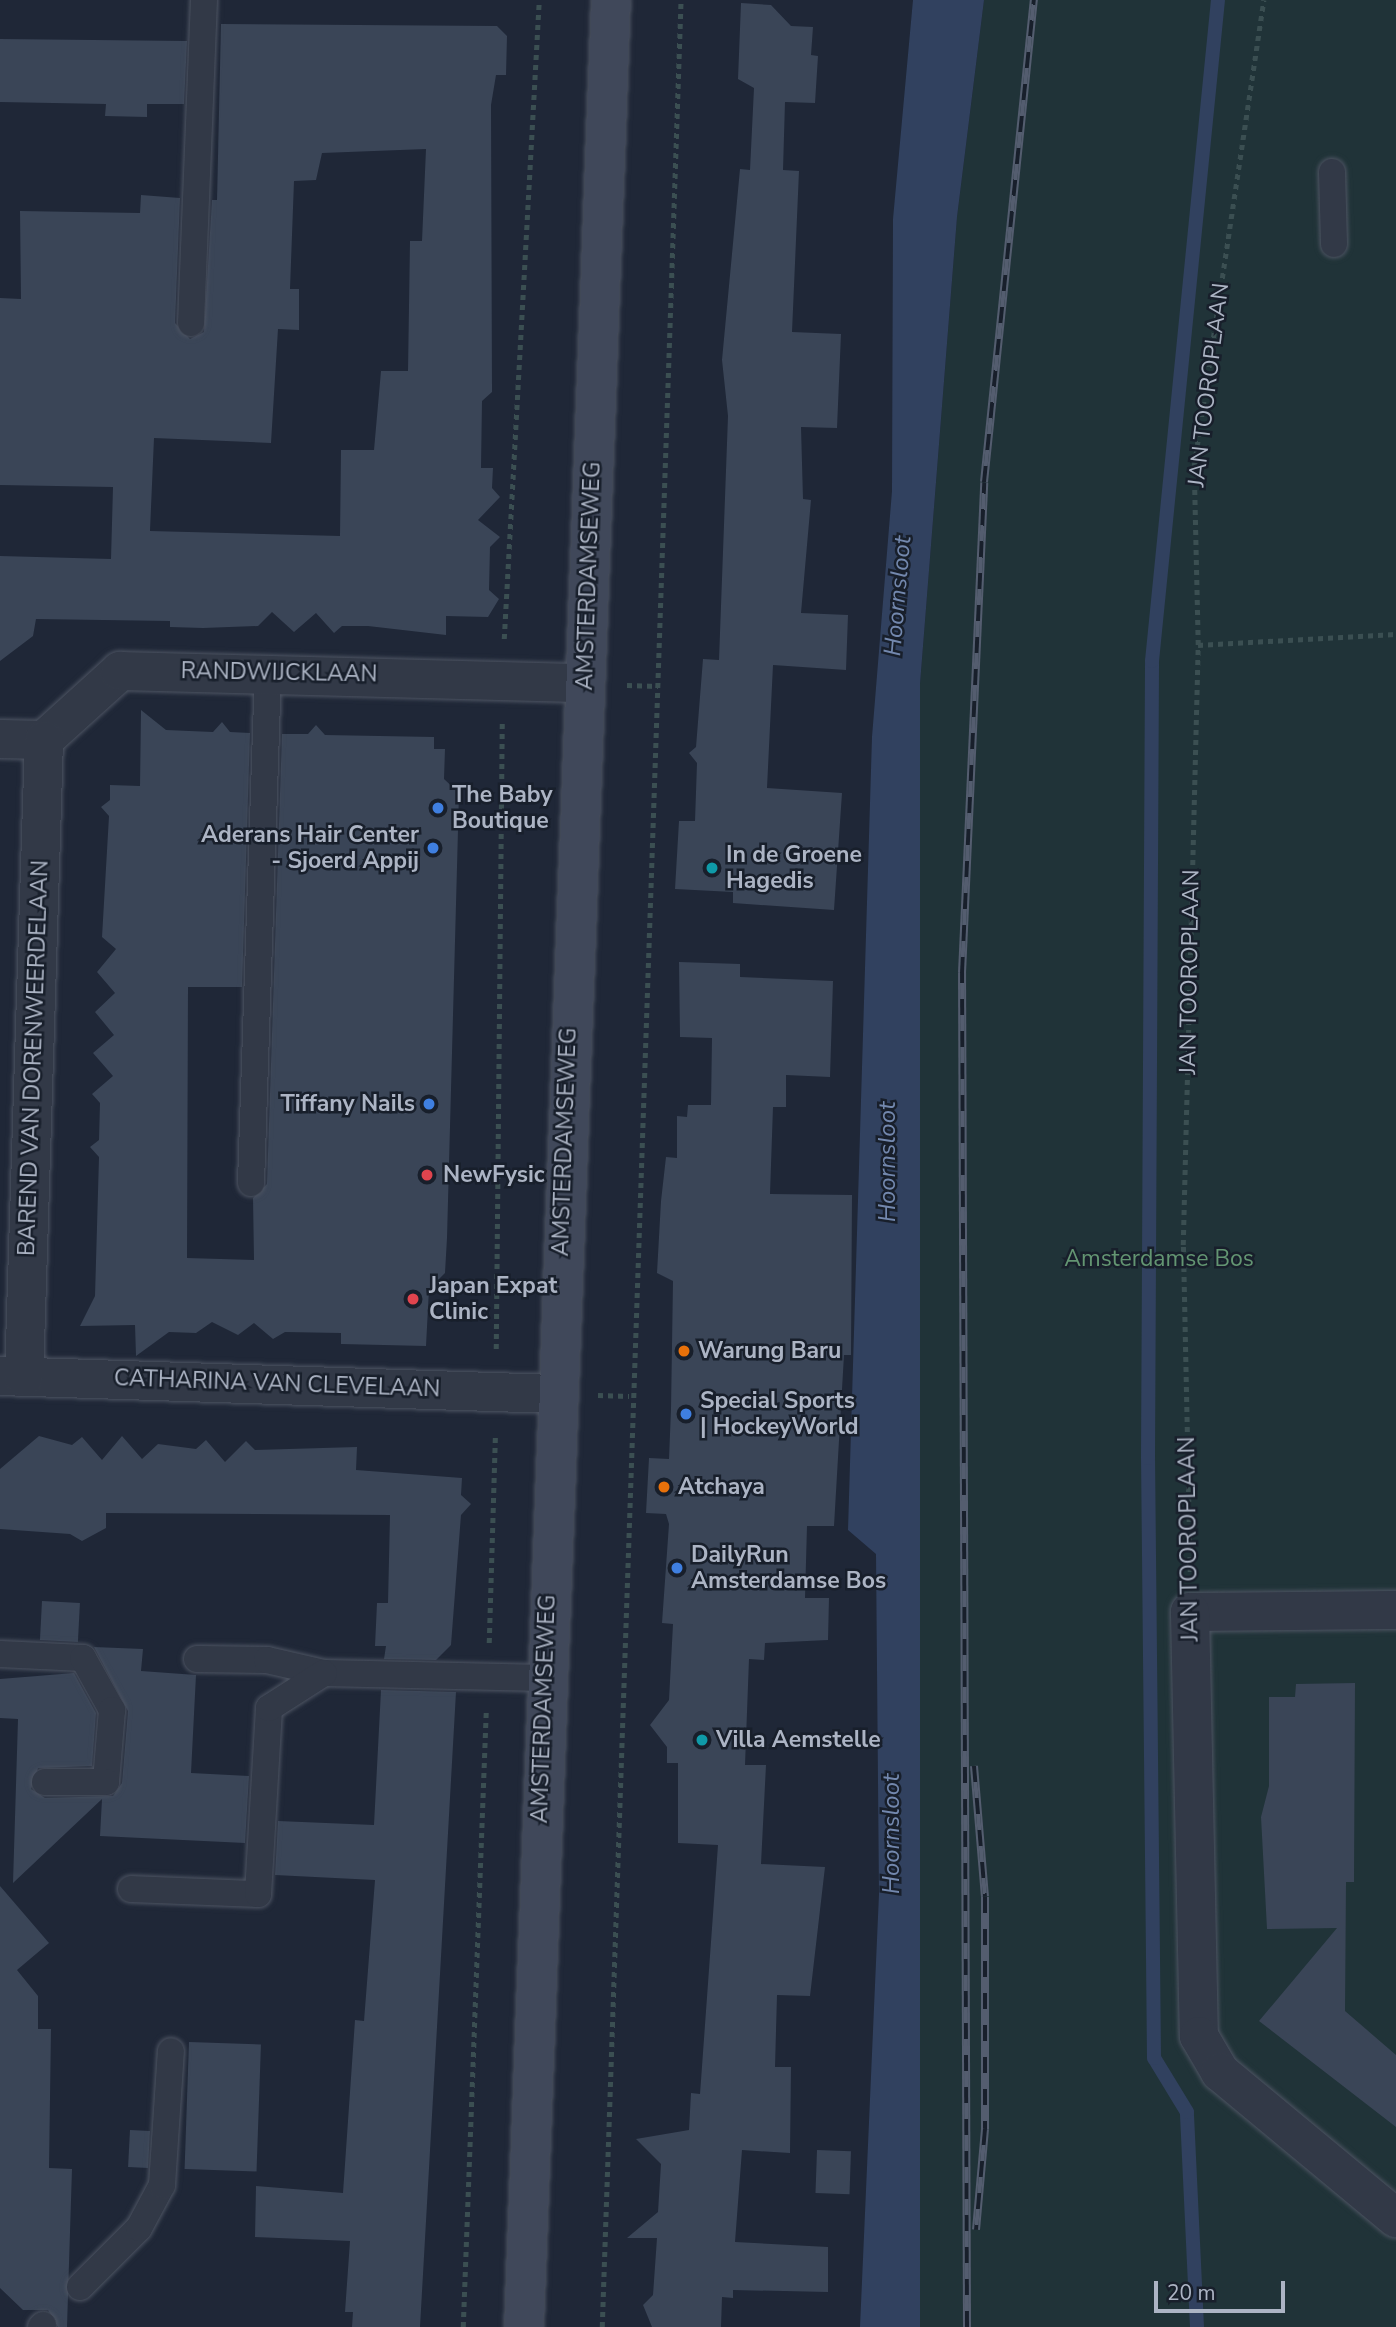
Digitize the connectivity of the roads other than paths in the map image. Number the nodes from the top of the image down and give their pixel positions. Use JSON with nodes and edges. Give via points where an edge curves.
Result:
{"nodes":[{"id":1,"x":204,"y":0,"type":"edge"},
{"id":2,"x":611,"y":0,"type":"edge"},
{"id":3,"x":1332,"y":172,"type":"dead end"},
{"id":4,"x":1334,"y":244,"type":"dead end"},
{"id":5,"x":191,"y":323,"type":"dead end"},
{"id":6,"x":268,"y":670,"type":"junction"},
{"id":7,"x":585,"y":683,"type":"junction"},
{"id":8,"x":0,"y":739,"type":"edge"},
{"id":9,"x":44,"y":740,"type":"junction"},
{"id":10,"x":251,"y":1183,"type":"dead end"},
{"id":11,"x":12,"y":1376,"type":"edge"},
{"id":12,"x":554,"y":1394,"type":"junction"},
{"id":13,"x":1396,"y":1610,"type":"edge"},
{"id":14,"x":0,"y":1654,"type":"edge"},
{"id":15,"x":197,"y":1659,"type":"dead end"},
{"id":16,"x":324,"y":1673,"type":"junction"},
{"id":17,"x":545,"y":1678,"type":"junction"},
{"id":18,"x":45,"y":1782,"type":"dead end"},
{"id":19,"x":131,"y":1889,"type":"dead end"},
{"id":20,"x":171,"y":2051,"type":"dead end"},
{"id":21,"x":1396,"y":2218,"type":"edge"},
{"id":22,"x":80,"y":2287,"type":"dead end"},
{"id":23,"x":524,"y":2327,"type":"edge"}],
"edges":[{"from":1,"to":5,"type":"lane"},
{"from":2,"to":7,"type":"main road","name":"AMSTERDAMSEWEG"},
{"from":3,"to":4,"type":"lane"},
{"from":6,"to":7,"type":"street","name":"RANDWIJCKLAAN"},
{"from":6,"to":9,"type":"street","name":"RANDWIJCKLAAN","via":[[120,671]]},
{"from":6,"to":10,"type":"lane"},
{"from":7,"to":12,"type":"main road","name":"AMSTERDAMSEWEG"},
{"from":8,"to":9,"type":"street"},
{"from":9,"to":11,"type":"street","name":"BAREND VAN DORENWEERDELAAN"},
{"from":11,"to":12,"type":"street","name":"CATHARINA VAN CLEVELAAN"},
{"from":12,"to":17,"type":"main road","name":"AMSTERDAMSEWEG"},
{"from":13,"to":21,"type":"street","name":"JAN TOOROPLAAN","via":[[1190,1612],[1199,2036],[1220,2071]]},
{"from":14,"to":18,"type":"lane","via":[[83,1658],[112,1710],[106,1782]]},
{"from":15,"to":16,"type":"lane","via":[[267,1660]]},
{"from":16,"to":17,"type":"lane"},
{"from":16,"to":19,"type":"lane","via":[[269,1708],[258,1894]]},
{"from":17,"to":23,"type":"main road","name":"AMSTERDAMSEWEG"},
{"from":20,"to":22,"type":"lane","via":[[162,2185],[139,2228]]}]}
